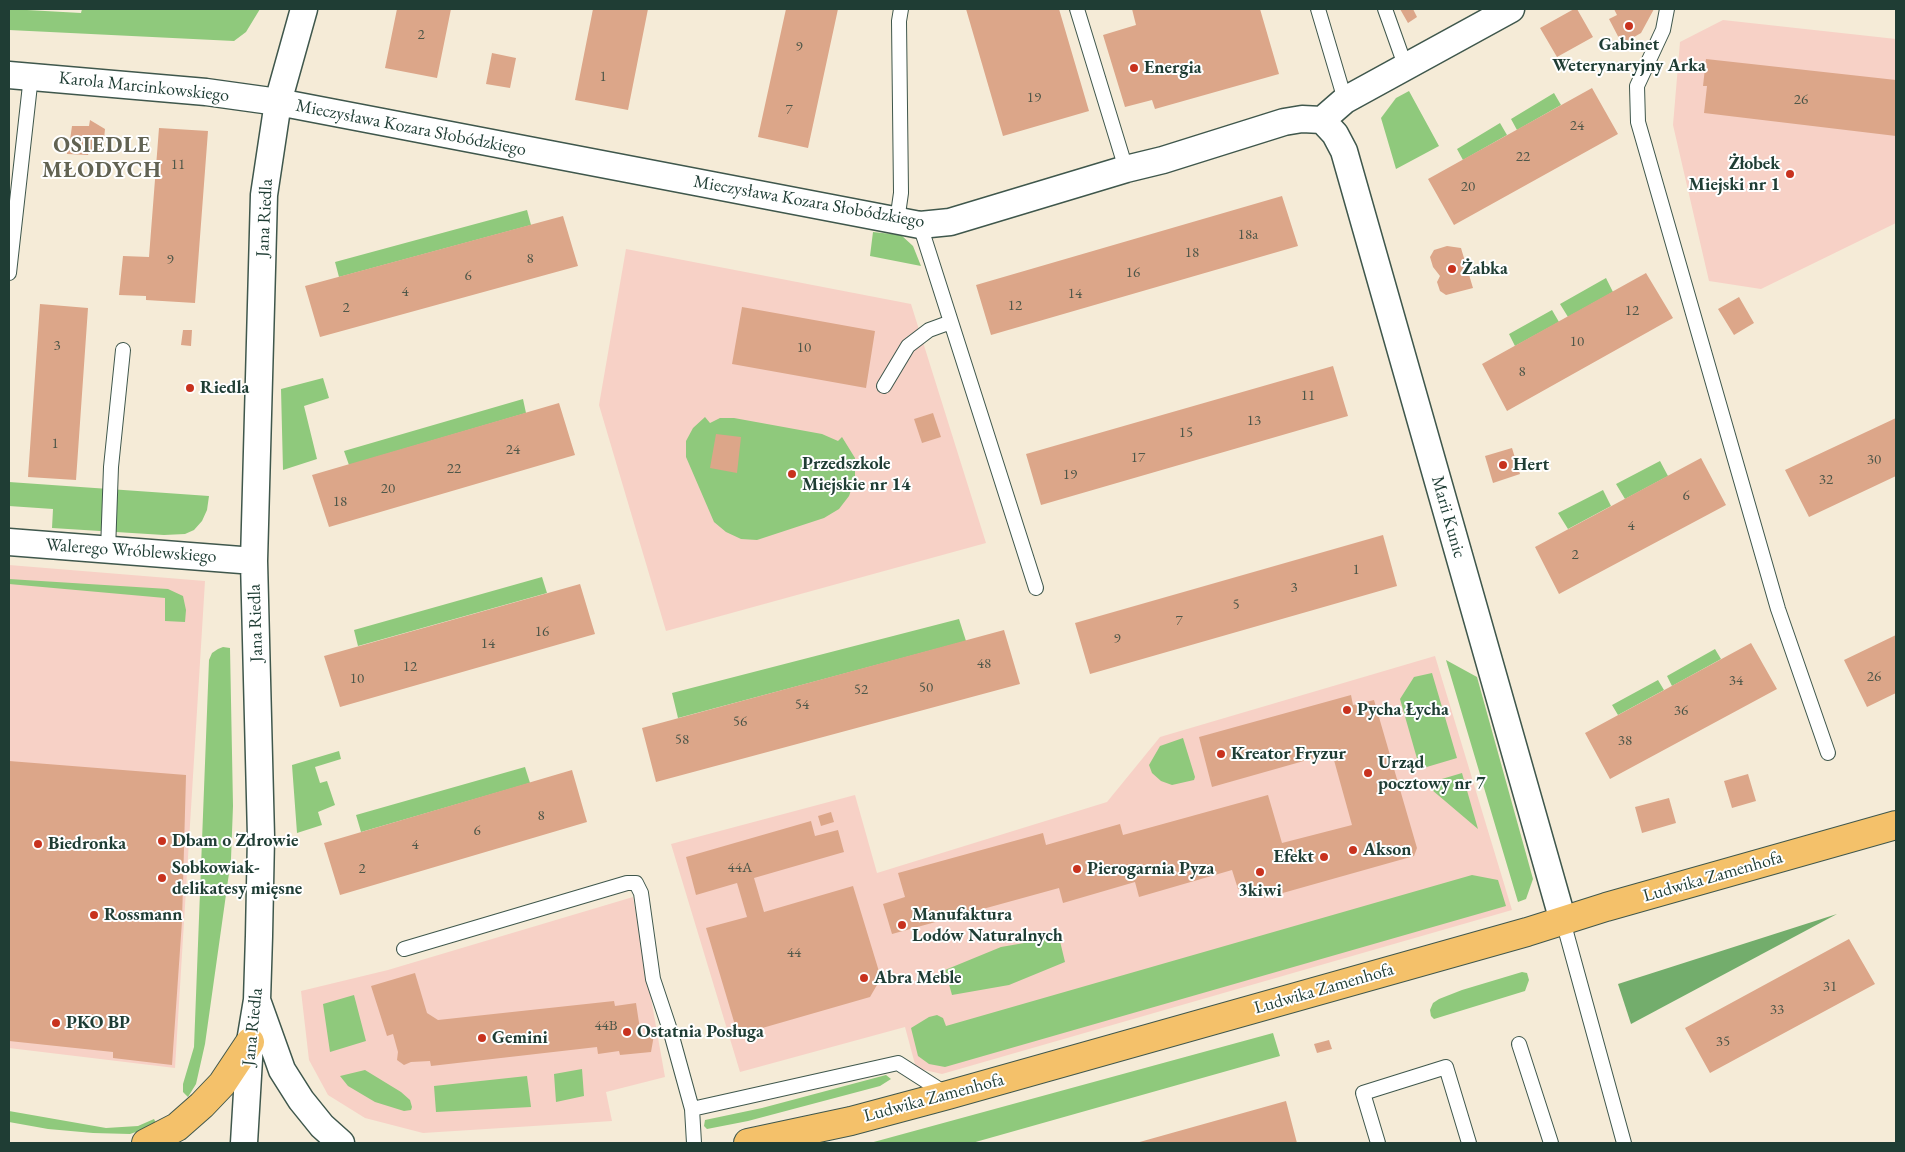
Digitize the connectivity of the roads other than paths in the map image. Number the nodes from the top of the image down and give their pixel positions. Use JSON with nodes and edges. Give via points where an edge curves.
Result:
{"nodes":[{"id":1,"x":304,"y":9,"type":"edge"},
{"id":2,"x":902,"y":9,"type":"edge"},
{"id":3,"x":1077,"y":9,"type":"edge"},
{"id":4,"x":1318,"y":9,"type":"edge"},
{"id":5,"x":1385,"y":9,"type":"edge"},
{"id":6,"x":1511,"y":9,"type":"edge"},
{"id":7,"x":1666,"y":9,"type":"edge"},
{"id":8,"x":1406,"y":68,"type":"junction"},
{"id":9,"x":20,"y":76,"type":"edge"},
{"id":10,"x":1345,"y":100,"type":"junction"},
{"id":11,"x":278,"y":102,"type":"junction"},
{"id":12,"x":1322,"y":120,"type":"junction"},
{"id":13,"x":1126,"y":169,"type":"junction"},
{"id":14,"x":909,"y":223,"type":"junction"},
{"id":15,"x":9,"y":273,"type":"edge"},
{"id":16,"x":951,"y":322,"type":"junction"},
{"id":17,"x":123,"y":350,"type":"dead end"},
{"id":18,"x":884,"y":386,"type":"dead end"},
{"id":19,"x":9,"y":542,"type":"edge"},
{"id":20,"x":108,"y":550,"type":"junction"},
{"id":21,"x":254,"y":561,"type":"junction"},
{"id":22,"x":1036,"y":588,"type":"dead end"},
{"id":23,"x":1828,"y":753,"type":"dead end"},
{"id":24,"x":1896,"y":825,"type":"edge"},
{"id":25,"x":1562,"y":920,"type":"junction"},
{"id":26,"x":404,"y":949,"type":"dead end"},
{"id":27,"x":257,"y":1000,"type":"junction"},
{"id":28,"x":250,"y":1042,"type":"junction"},
{"id":29,"x":1519,"y":1044,"type":"dead end"},
{"id":30,"x":948,"y":1095,"type":"junction"},
{"id":31,"x":692,"y":1109,"type":"junction"},
{"id":32,"x":146,"y":1143,"type":"edge"},
{"id":33,"x":244,"y":1143,"type":"edge"},
{"id":34,"x":341,"y":1143,"type":"edge"},
{"id":35,"x":694,"y":1143,"type":"edge"},
{"id":36,"x":748,"y":1143,"type":"edge"},
{"id":37,"x":1378,"y":1143,"type":"edge"},
{"id":38,"x":1469,"y":1143,"type":"edge"},
{"id":39,"x":1551,"y":1143,"type":"edge"},
{"id":40,"x":1624,"y":1143,"type":"edge"}],
"edges":[{"from":1,"to":11,"type":"street","name":"Jana Riedla"},
{"from":2,"to":14,"type":"lane","via":[[899,20],[902,193]]},
{"from":3,"to":13,"type":"lane"},
{"from":4,"to":10,"type":"lane"},
{"from":5,"to":8,"type":"lane"},
{"from":6,"to":8,"type":"street"},
{"from":7,"to":23,"type":"lane","via":[[1663,30],[1637,86],[1638,122],[1778,609]]},
{"from":8,"to":10,"type":"street"},
{"from":9,"to":11,"type":"street","name":"Karola Marcinkowskiego","via":[[206,92]]},
{"from":9,"to":15,"type":"lane"},
{"from":10,"to":12,"type":"street"},
{"from":11,"to":14,"type":"street","name":"Mieczysława Kozara Słobódzkiego"},
{"from":11,"to":21,"type":"street","name":"Jana Riedla","via":[[264,195]]},
{"from":12,"to":13,"type":"street","name":"Mieczysława Kozara Słobódzkiego","via":[[1284,122]]},
{"from":12,"to":25,"type":"street","name":"Marii Kunic","via":[[1344,151]]},
{"from":13,"to":14,"type":"street","name":"Mieczysława Kozara Słobódzkiego","via":[[950,222]]},
{"from":14,"to":16,"type":"lane"},
{"from":16,"to":18,"type":"lane","via":[[929,330],[908,346]]},
{"from":16,"to":22,"type":"lane"},
{"from":17,"to":20,"type":"lane","via":[[111,467]]},
{"from":19,"to":20,"type":"street","name":"Walerego Wróblewskiego"},
{"from":20,"to":21,"type":"street","name":"Walerego Wróblewskiego"},
{"from":21,"to":27,"type":"street","name":"Jana Riedla","via":[[261,837]]},
{"from":24,"to":25,"type":"main road","name":"Ludwika Zamenhofa"},
{"from":25,"to":30,"type":"main road","name":"Ludwika Zamenhofa"},
{"from":25,"to":40,"type":"lane"},
{"from":26,"to":31,"type":"lane","via":[[636,883],[641,893],[653,978]]},
{"from":27,"to":28,"type":"street","name":"Jana Riedla"},
{"from":27,"to":34,"type":"street","via":[[282,1070],[301,1100]]},
{"from":28,"to":32,"type":"main road","via":[[222,1084],[202,1105],[177,1127]]},
{"from":28,"to":33,"type":"street","name":"Jana Riedla"},
{"from":29,"to":39,"type":"lane"},
{"from":30,"to":31,"type":"lane","via":[[898,1063]]},
{"from":30,"to":36,"type":"main road","name":"Ludwika Zamenhofa"},
{"from":31,"to":35,"type":"lane"},
{"from":37,"to":38,"type":"lane","via":[[1363,1093],[1446,1066]]}]}
